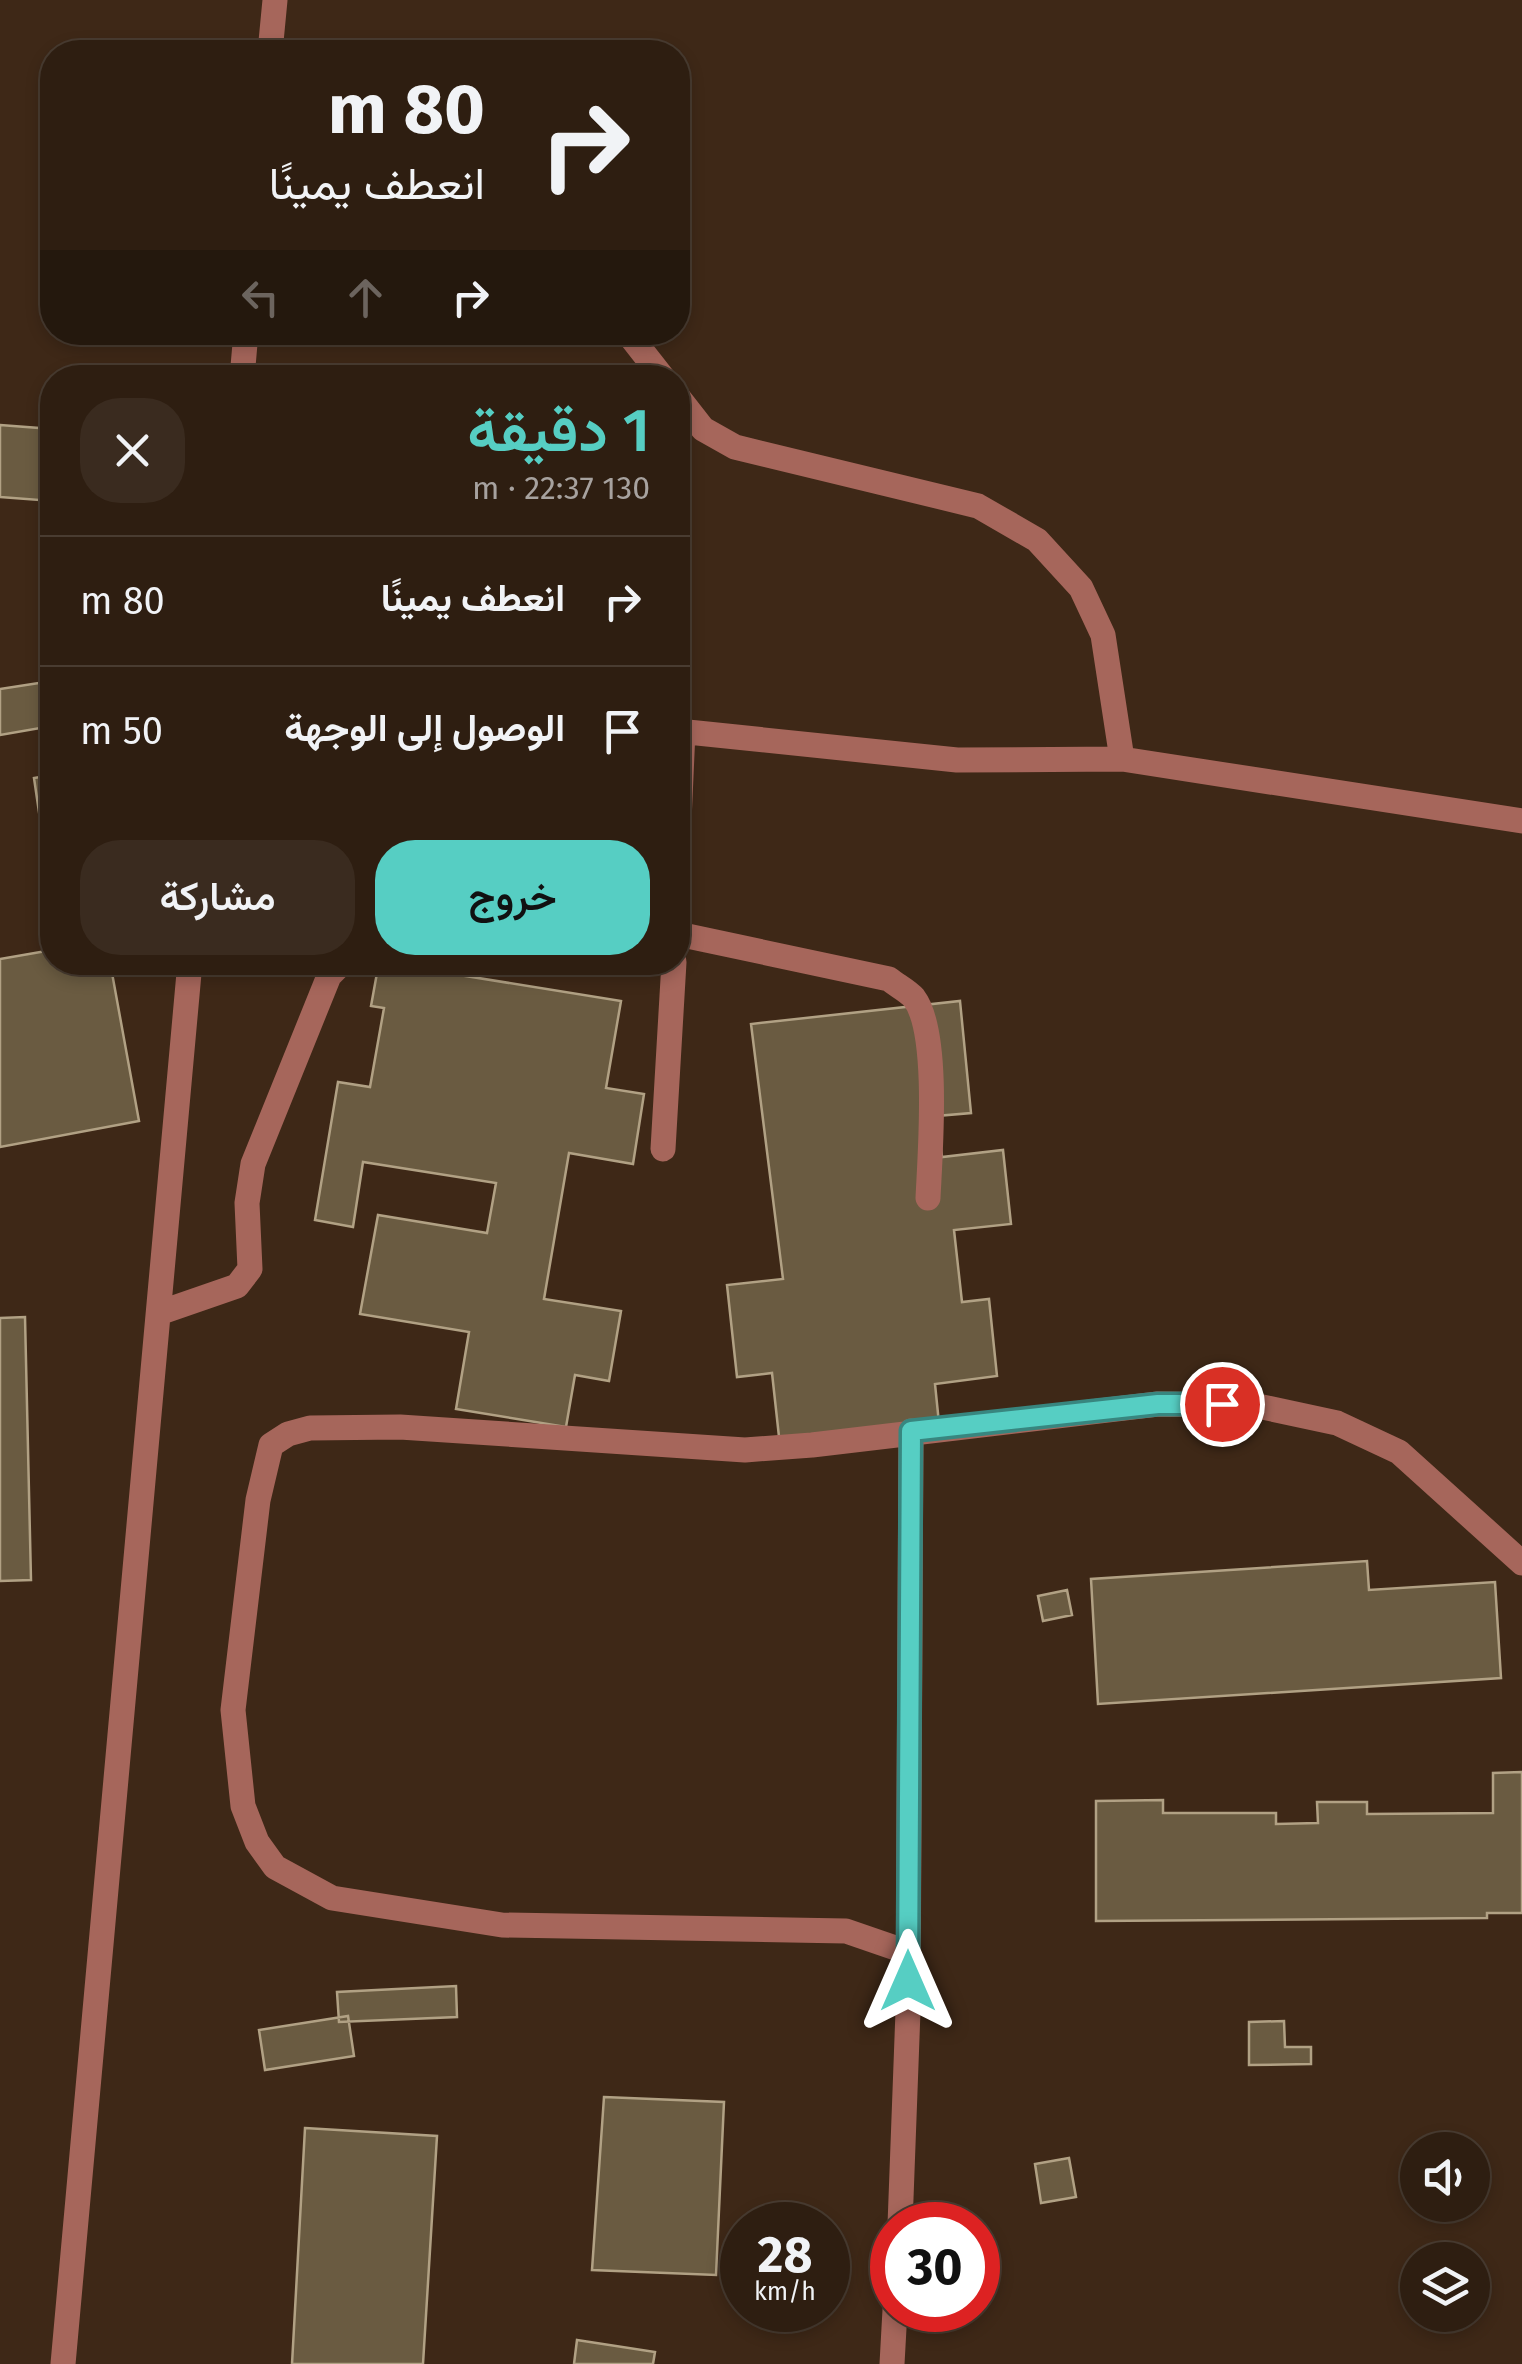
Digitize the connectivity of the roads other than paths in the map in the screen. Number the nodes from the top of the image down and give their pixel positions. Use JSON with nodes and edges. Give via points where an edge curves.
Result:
{"nodes":[{"id":1,"x":275,"y":0,"type":"edge"},
{"id":2,"x":271,"y":40,"type":"edge"},
{"id":3,"x":637,"y":345,"type":"edge"},
{"id":4,"x":653,"y":365,"type":"edge"},
{"id":5,"x":690,"y":412,"type":"edge"},
{"id":6,"x":690,"y":732,"type":"edge"},
{"id":7,"x":1122,"y":758,"type":"junction"},
{"id":8,"x":1522,"y":821,"type":"edge"},
{"id":9,"x":690,"y":937,"type":"edge"},
{"id":10,"x":189,"y":975,"type":"edge"},
{"id":11,"x":330,"y":975,"type":"edge"},
{"id":12,"x":673,"y":975,"type":"edge"},
{"id":13,"x":663,"y":1150,"type":"dead end"},
{"id":14,"x":928,"y":1198,"type":"dead end"},
{"id":15,"x":159,"y":1313,"type":"junction"},
{"id":16,"x":911,"y":1431,"type":"junction"},
{"id":17,"x":1522,"y":1563,"type":"edge"},
{"id":18,"x":907,"y":1952,"type":"junction"},
{"id":19,"x":901,"y":2202,"type":"edge"},
{"id":20,"x":894,"y":2332,"type":"edge"},
{"id":21,"x":63,"y":2364,"type":"edge"},
{"id":22,"x":892,"y":2364,"type":"edge"}],
"edges":[{"from":1,"to":2,"type":"street"},
{"from":3,"to":4,"type":"street"},
{"from":5,"to":7,"type":"street","via":[[704,429],[735,446],[978,506],[1037,540],[1081,588],[1103,635]]},
{"from":6,"to":7,"type":"street","via":[[956,760]]},
{"from":7,"to":8,"type":"street"},
{"from":9,"to":14,"type":"street","via":[[889,979],[913,997],[924,1018],[930,1079]]},
{"from":10,"to":15,"type":"street"},
{"from":11,"to":15,"type":"street","via":[[253,1164],[250,1269],[237,1286]]},
{"from":12,"to":13,"type":"street"},
{"from":15,"to":21,"type":"street"},
{"from":16,"to":17,"type":"street","via":[[1158,1404],[1253,1405],[1337,1424],[1399,1452]]},
{"from":16,"to":18,"type":"street"},
{"from":16,"to":18,"type":"street","via":[[745,1450],[400,1427],[288,1434],[271,1445],[258,1500],[232,1710],[243,1806],[257,1842],[275,1867],[332,1898],[502,1925],[846,1931]]},
{"from":18,"to":19,"type":"street"},
{"from":20,"to":22,"type":"street"}]}
